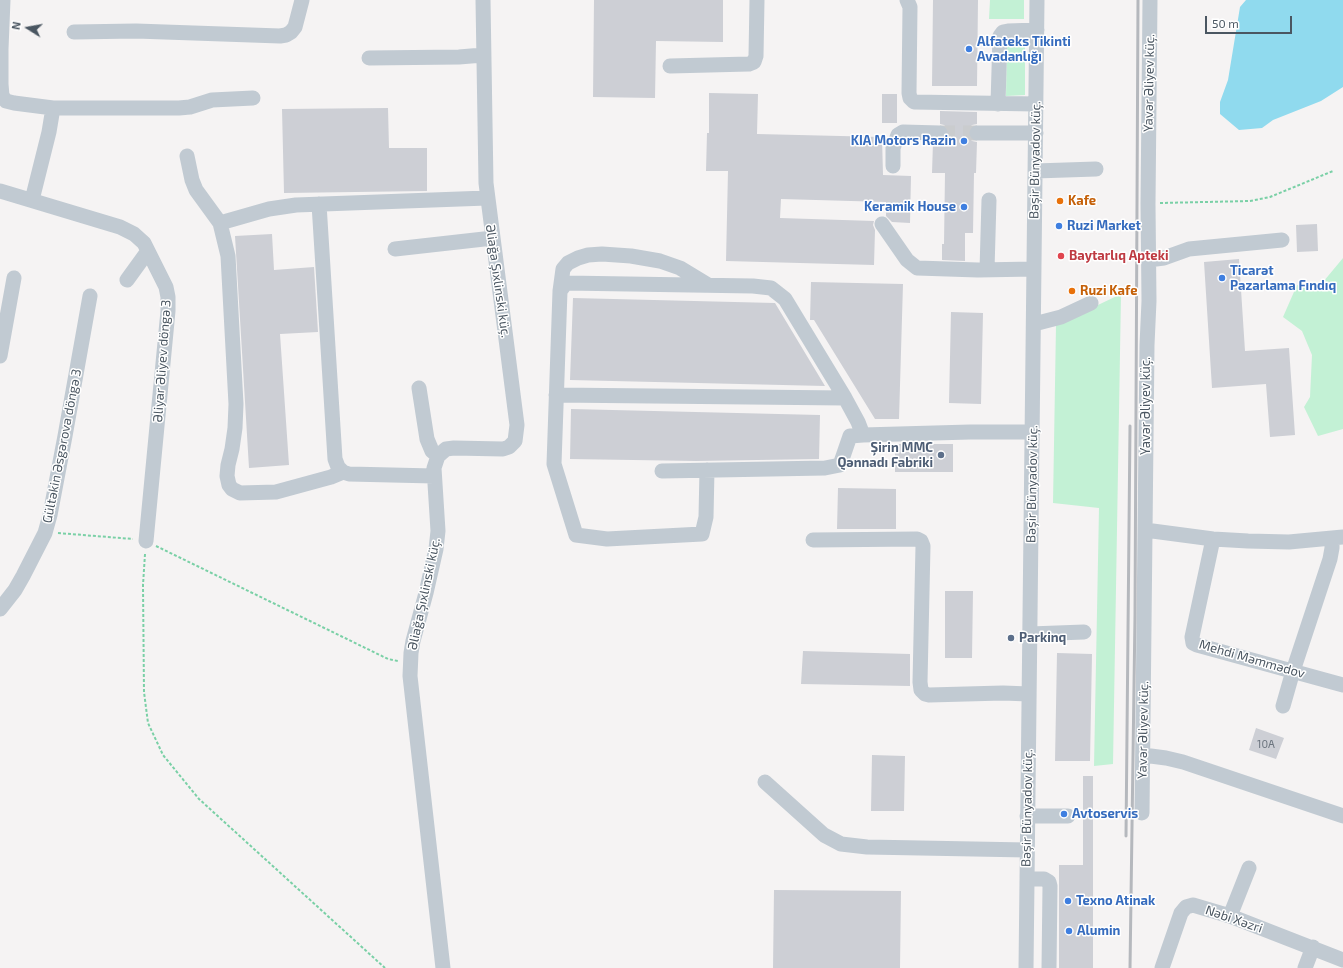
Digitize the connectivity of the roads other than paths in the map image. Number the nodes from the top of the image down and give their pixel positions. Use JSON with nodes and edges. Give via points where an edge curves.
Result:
{"nodes":[{"id":1,"x":4,"y":0,"type":"edge"},
{"id":2,"x":302,"y":0,"type":"edge"},
{"id":3,"x":483,"y":0,"type":"edge"},
{"id":4,"x":757,"y":0,"type":"edge"},
{"id":5,"x":908,"y":0,"type":"edge"},
{"id":6,"x":1037,"y":0,"type":"edge"},
{"id":7,"x":1150,"y":0,"type":"edge"},
{"id":8,"x":1037,"y":30,"type":"junction"},
{"id":9,"x":74,"y":32,"type":"dead end"},
{"id":10,"x":483,"y":55,"type":"junction"},
{"id":11,"x":369,"y":58,"type":"dead end"},
{"id":12,"x":670,"y":66,"type":"dead end"},
{"id":13,"x":253,"y":98,"type":"dead end"},
{"id":14,"x":998,"y":104,"type":"junction"},
{"id":15,"x":1036,"y":104,"type":"junction"},
{"id":16,"x":53,"y":108,"type":"junction"},
{"id":17,"x":940,"y":133,"type":"tunnel mouth"},
{"id":18,"x":977,"y":133,"type":"tunnel mouth"},
{"id":19,"x":1036,"y":134,"type":"junction"},
{"id":20,"x":187,"y":156,"type":"dead end"},
{"id":21,"x":893,"y":166,"type":"dead end"},
{"id":22,"x":1096,"y":169,"type":"dead end"},
{"id":23,"x":1035,"y":171,"type":"junction"},
{"id":24,"x":0,"y":191,"type":"edge"},
{"id":25,"x":487,"y":198,"type":"junction"},
{"id":26,"x":32,"y":200,"type":"junction"},
{"id":27,"x":989,"y":200,"type":"dead end"},
{"id":28,"x":319,"y":204,"type":"junction"},
{"id":29,"x":220,"y":223,"type":"junction"},
{"id":30,"x":882,"y":224,"type":"dead end"},
{"id":31,"x":493,"y":238,"type":"junction"},
{"id":32,"x":1282,"y":240,"type":"dead end"},
{"id":33,"x":395,"y":249,"type":"dead end"},
{"id":34,"x":148,"y":251,"type":"junction"},
{"id":35,"x":1148,"y":260,"type":"junction"},
{"id":36,"x":1034,"y":269,"type":"junction"},
{"id":37,"x":987,"y":270,"type":"junction"},
{"id":38,"x":14,"y":278,"type":"dead end"},
{"id":39,"x":127,"y":280,"type":"dead end"},
{"id":40,"x":709,"y":285,"type":"junction"},
{"id":41,"x":560,"y":291,"type":"junction"},
{"id":42,"x":90,"y":296,"type":"dead end"},
{"id":43,"x":1091,"y":303,"type":"dead end"},
{"id":44,"x":1034,"y":324,"type":"junction"},
{"id":45,"x":0,"y":356,"type":"edge"},
{"id":46,"x":419,"y":388,"type":"dead end"},
{"id":47,"x":556,"y":395,"type":"junction"},
{"id":48,"x":845,"y":398,"type":"junction"},
{"id":49,"x":1033,"y":432,"type":"junction"},
{"id":50,"x":863,"y":435,"type":"junction"},
{"id":51,"x":438,"y":456,"type":"junction"},
{"id":52,"x":707,"y":470,"type":"junction"},
{"id":53,"x":662,"y":471,"type":"dead end"},
{"id":54,"x":343,"y":472,"type":"junction"},
{"id":55,"x":434,"y":476,"type":"junction"},
{"id":56,"x":1145,"y":530,"type":"junction"},
{"id":57,"x":1338,"y":537,"type":"edge"},
{"id":58,"x":1213,"y":539,"type":"junction"},
{"id":59,"x":813,"y":540,"type":"dead end"},
{"id":60,"x":146,"y":541,"type":"road end"},
{"id":61,"x":0,"y":609,"type":"edge"},
{"id":62,"x":1084,"y":632,"type":"dead end"},
{"id":63,"x":1030,"y":634,"type":"junction"},
{"id":64,"x":1293,"y":671,"type":"junction"},
{"id":65,"x":1343,"y":685,"type":"edge"},
{"id":66,"x":1029,"y":694,"type":"junction"},
{"id":67,"x":1283,"y":706,"type":"dead end"},
{"id":68,"x":1143,"y":755,"type":"junction"},
{"id":69,"x":766,"y":782,"type":"dead end"},
{"id":70,"x":1142,"y":813,"type":"dead end"},
{"id":71,"x":1027,"y":816,"type":"junction"},
{"id":72,"x":1068,"y":816,"type":"dead end"},
{"id":73,"x":1343,"y":816,"type":"edge"},
{"id":74,"x":1027,"y":850,"type":"junction"},
{"id":75,"x":1249,"y":868,"type":"dead end"},
{"id":76,"x":1027,"y":879,"type":"junction"},
{"id":77,"x":1230,"y":916,"type":"junction"},
{"id":78,"x":1313,"y":948,"type":"junction"},
{"id":79,"x":1343,"y":960,"type":"edge"},
{"id":80,"x":444,"y":968,"type":"edge"},
{"id":81,"x":1026,"y":968,"type":"edge"},
{"id":82,"x":1048,"y":968,"type":"edge"},
{"id":83,"x":1162,"y":968,"type":"edge"},
{"id":84,"x":1305,"y":968,"type":"edge"}],
"edges":[{"from":1,"to":16,"type":"street","via":[[2,96],[6,101],[14,103]]},
{"from":2,"to":9,"type":"street","via":[[295,27],[291,32],[280,36],[136,31]]},
{"from":3,"to":10,"type":"street","name":"Əliağa Şıxlinski küç."},
{"from":4,"to":12,"type":"street","via":[[754,62]]},
{"from":5,"to":14,"type":"street","via":[[910,98],[918,103]]},
{"from":6,"to":8,"type":"street","name":"Bəşir Bünyadov küç."},
{"from":7,"to":35,"type":"street","name":"Yavər Əliyev küç."},
{"from":8,"to":14,"type":"street","via":[[1008,31],[1000,36]]},
{"from":8,"to":15,"type":"street","name":"Bəşir Bünyadov küç."},
{"from":10,"to":11,"type":"street"},
{"from":10,"to":25,"type":"street","name":"Əliağa Şıxlinski küç."},
{"from":13,"to":16,"type":"street","via":[[212,100],[179,108]]},
{"from":14,"to":15,"type":"street"},
{"from":15,"to":19,"type":"street","name":"Bəşir Bünyadov küç."},
{"from":16,"to":26,"type":"street"},
{"from":17,"to":21,"type":"street","via":[[903,132],[898,135],[893,148]]},
{"from":18,"to":19,"type":"street"},
{"from":19,"to":23,"type":"street","name":"Bəşir Bünyadov küç."},
{"from":20,"to":29,"type":"street","via":[[196,190]]},
{"from":22,"to":23,"type":"street"},
{"from":23,"to":36,"type":"street","name":"Bəşir Bünyadov küç."},
{"from":24,"to":26,"type":"street","name":"Əliyar Əliyev döngə 3"},
{"from":25,"to":28,"type":"street"},
{"from":25,"to":31,"type":"street","name":"Əliağa Şıxlinski küç."},
{"from":26,"to":34,"type":"street","name":"Əliyar Əliyev döngə 3","via":[[120,227],[134,234]]},
{"from":27,"to":37,"type":"street"},
{"from":28,"to":29,"type":"street","via":[[269,209]]},
{"from":28,"to":54,"type":"street","via":[[335,459]]},
{"from":29,"to":54,"type":"street","via":[[228,256],[236,404],[227,476],[229,485],[240,493],[276,492],[331,478]]},
{"from":30,"to":37,"type":"street","via":[[907,260],[917,268]]},
{"from":31,"to":33,"type":"street"},
{"from":31,"to":51,"type":"street","name":"Əliağa Şıxlinski küç.","via":[[517,434],[515,441],[503,449],[454,448],[446,449]]},
{"from":32,"to":35,"type":"street","via":[[1189,249],[1164,258]]},
{"from":34,"to":39,"type":"street"},
{"from":34,"to":60,"type":"street","name":"Əliyar Əliyev döngə 3","via":[[166,287],[168,311]]},
{"from":35,"to":56,"type":"street","name":"Yavər Əliyev küç."},
{"from":36,"to":37,"type":"street"},
{"from":36,"to":44,"type":"street","name":"Bəşir Bünyadov küç."},
{"from":38,"to":45,"type":"street"},
{"from":40,"to":41,"type":"street","via":[[566,283]]},
{"from":40,"to":41,"type":"street","via":[[680,268],[660,261],[602,254],[583,256],[568,263],[563,269]]},
{"from":40,"to":48,"type":"street","via":[[771,288],[785,299]]},
{"from":41,"to":47,"type":"street"},
{"from":42,"to":61,"type":"street","name":"Gültəkin Əsgərova döngə 3","via":[[45,533],[15,590]]},
{"from":43,"to":44,"type":"street","via":[[1061,317]]},
{"from":44,"to":49,"type":"street","name":"Bəşir Bünyadov küç."},
{"from":46,"to":51,"type":"street","via":[[427,439],[432,451]]},
{"from":47,"to":48,"type":"street"},
{"from":47,"to":52,"type":"street","via":[[554,464],[576,535],[607,539],[702,534],[706,517]]},
{"from":48,"to":50,"type":"street"},
{"from":49,"to":50,"type":"street"},
{"from":49,"to":63,"type":"street","name":"Bəşir Bünyadov küç."},
{"from":50,"to":52,"type":"street","via":[[850,436],[840,465],[825,468]]},
{"from":51,"to":55,"type":"street","name":"Əliağa Şıxlinski küç."},
{"from":52,"to":53,"type":"street"},
{"from":54,"to":55,"type":"street"},
{"from":55,"to":80,"type":"street","name":"Əliağa Şıxlinski küç.","via":[[438,531],[436,549],[413,641],[410,664]]},
{"from":56,"to":58,"type":"street"},
{"from":56,"to":68,"type":"street","name":"Yavər Əliyev küç."},
{"from":57,"to":58,"type":"street","via":[[1289,542]]},
{"from":57,"to":64,"type":"street","via":[[1332,548]]},
{"from":58,"to":64,"type":"street","name":"Mehdi Məmmədov","via":[[1192,637],[1194,643]]},
{"from":59,"to":66,"type":"street","via":[[921,541],[921,690],[929,696]]},
{"from":62,"to":63,"type":"street"},
{"from":63,"to":66,"type":"street","name":"Bəşir Bünyadov küç."},
{"from":64,"to":65,"type":"street","name":"Mehdi Məmmədov"},
{"from":64,"to":67,"type":"street"},
{"from":66,"to":71,"type":"street","name":"Bəşir Bünyadov küç."},
{"from":68,"to":70,"type":"street","name":"Yavər Əliyev küç."},
{"from":68,"to":73,"type":"street","via":[[1182,762]]},
{"from":69,"to":74,"type":"street","via":[[824,835],[842,844],[868,847]]},
{"from":71,"to":72,"type":"street"},
{"from":71,"to":74,"type":"street","name":"Bəşir Bünyadov küç."},
{"from":74,"to":76,"type":"street","name":"Bəşir Bünyadov küç."},
{"from":75,"to":77,"type":"street"},
{"from":76,"to":81,"type":"street","name":"Bəşir Bünyadov küç."},
{"from":76,"to":82,"type":"street","via":[[1044,879],[1050,886]]},
{"from":77,"to":78,"type":"street","name":"Nəbi Xəzri"},
{"from":77,"to":83,"type":"street","name":"Nəbi Xəzri","via":[[1199,906],[1186,907],[1181,913]]},
{"from":78,"to":79,"type":"street","name":"Nəbi Xəzri"},
{"from":78,"to":84,"type":"street"}]}
